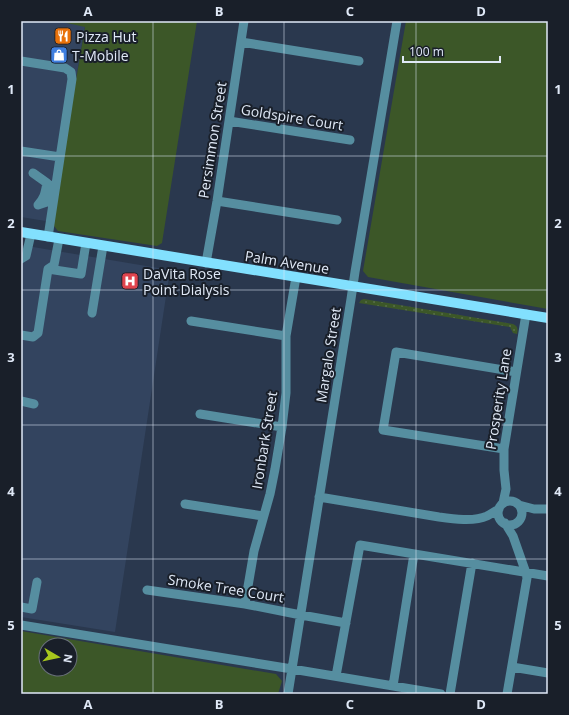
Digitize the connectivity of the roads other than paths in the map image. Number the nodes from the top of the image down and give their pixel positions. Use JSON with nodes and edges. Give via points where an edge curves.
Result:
{"nodes":[{"id":1,"x":244,"y":21,"type":"edge"},
{"id":2,"x":397,"y":21,"type":"edge"},
{"id":3,"x":241,"y":42,"type":"junction"},
{"id":4,"x":21,"y":61,"type":"edge"},
{"id":5,"x":360,"y":61,"type":"dead end"},
{"id":6,"x":229,"y":121,"type":"junction"},
{"id":7,"x":350,"y":140,"type":"dead end"},
{"id":8,"x":21,"y":151,"type":"edge"},
{"id":9,"x":60,"y":158,"type":"junction"},
{"id":10,"x":33,"y":173,"type":"dead end"},
{"id":11,"x":47,"y":183,"type":"dead end"},
{"id":12,"x":217,"y":201,"type":"junction"},
{"id":13,"x":338,"y":220,"type":"dead end"},
{"id":14,"x":26,"y":233,"type":"edge"},
{"id":15,"x":48,"y":237,"type":"junction"},
{"id":16,"x":59,"y":239,"type":"junction"},
{"id":17,"x":86,"y":243,"type":"junction"},
{"id":18,"x":103,"y":246,"type":"junction"},
{"id":19,"x":21,"y":259,"type":"edge"},
{"id":20,"x":206,"y":263,"type":"junction"},
{"id":21,"x":48,"y":269,"type":"junction"},
{"id":22,"x":296,"y":277,"type":"junction"},
{"id":23,"x":353,"y":286,"type":"junction"},
{"id":24,"x":92,"y":313,"type":"dead end"},
{"id":25,"x":526,"y":314,"type":"junction"},
{"id":26,"x":548,"y":318,"type":"edge"},
{"id":27,"x":191,"y":321,"type":"dead end"},
{"id":28,"x":21,"y":335,"type":"edge"},
{"id":29,"x":286,"y":336,"type":"junction"},
{"id":30,"x":516,"y":372,"type":"junction"},
{"id":31,"x":21,"y":402,"type":"edge"},
{"id":32,"x":34,"y":404,"type":"dead end"},
{"id":33,"x":200,"y":414,"type":"dead end"},
{"id":34,"x":282,"y":427,"type":"junction"},
{"id":35,"x":504,"y":449,"type":"junction"},
{"id":36,"x":506,"y":489,"type":"junction"},
{"id":37,"x":320,"y":497,"type":"junction"},
{"id":38,"x":516,"y":503,"type":"junction"},
{"id":39,"x":185,"y":504,"type":"dead end"},
{"id":40,"x":501,"y":506,"type":"junction"},
{"id":41,"x":548,"y":508,"type":"edge"},
{"id":42,"x":534,"y":509,"type":"junction"},
{"id":43,"x":263,"y":516,"type":"junction"},
{"id":44,"x":486,"y":516,"type":"junction"},
{"id":45,"x":519,"y":519,"type":"junction"},
{"id":46,"x":503,"y":522,"type":"junction"},
{"id":47,"x":513,"y":536,"type":"junction"},
{"id":48,"x":414,"y":554,"type":"junction"},
{"id":49,"x":472,"y":563,"type":"junction"},
{"id":50,"x":526,"y":573,"type":"junction"},
{"id":51,"x":548,"y":576,"type":"edge"},
{"id":52,"x":37,"y":582,"type":"dead end"},
{"id":53,"x":147,"y":590,"type":"dead end"},
{"id":54,"x":245,"y":604,"type":"junction"},
{"id":55,"x":21,"y":607,"type":"edge"},
{"id":56,"x":301,"y":615,"type":"junction"},
{"id":57,"x":346,"y":623,"type":"junction"},
{"id":58,"x":21,"y":625,"type":"edge"},
{"id":59,"x":512,"y":668,"type":"junction"},
{"id":60,"x":292,"y":669,"type":"junction"},
{"id":61,"x":548,"y":673,"type":"edge"},
{"id":62,"x":336,"y":676,"type":"junction"},
{"id":63,"x":393,"y":686,"type":"junction"},
{"id":64,"x":288,"y":694,"type":"edge"},
{"id":65,"x":441,"y":694,"type":"edge"},
{"id":66,"x":450,"y":694,"type":"edge"},
{"id":67,"x":507,"y":694,"type":"edge"}],
"edges":[{"from":1,"to":3,"type":"street","name":"Persimmon Street"},
{"from":2,"to":23,"type":"street","name":"Margalo Street"},
{"from":3,"to":5,"type":"street"},
{"from":3,"to":6,"type":"street","name":"Persimmon Street"},
{"from":4,"to":9,"type":"street","via":[[65,68],[71,72]]},
{"from":6,"to":7,"type":"street","name":"Goldspire Court"},
{"from":6,"to":12,"type":"street","name":"Persimmon Street"},
{"from":8,"to":9,"type":"street"},
{"from":9,"to":15,"type":"street"},
{"from":10,"to":11,"type":"street"},
{"from":12,"to":13,"type":"street"},
{"from":12,"to":20,"type":"street","name":"Persimmon Street"},
{"from":14,"to":15,"type":"main road","name":"Palm Avenue"},
{"from":14,"to":19,"type":"street","via":[[26,256]]},
{"from":15,"to":16,"type":"main road","name":"Palm Avenue"},
{"from":16,"to":17,"type":"main road","name":"Palm Avenue"},
{"from":16,"to":21,"type":"street","via":[[54,265]]},
{"from":17,"to":18,"type":"main road","name":"Palm Avenue"},
{"from":17,"to":21,"type":"street","via":[[81,274]]},
{"from":18,"to":20,"type":"main road","name":"Palm Avenue"},
{"from":18,"to":24,"type":"street"},
{"from":20,"to":22,"type":"main road","name":"Palm Avenue"},
{"from":21,"to":28,"type":"street","via":[[38,333],[33,337]]},
{"from":22,"to":23,"type":"main road","name":"Palm Avenue"},
{"from":22,"to":29,"type":"street","name":"Ironbark Street"},
{"from":23,"to":25,"type":"main road","name":"Palm Avenue"},
{"from":23,"to":37,"type":"street","name":"Margalo Street"},
{"from":25,"to":26,"type":"main road","name":"Palm Avenue"},
{"from":25,"to":30,"type":"street","name":"Prosperity Lane"},
{"from":27,"to":29,"type":"street"},
{"from":29,"to":34,"type":"street","name":"Ironbark Street","via":[[286,393]]},
{"from":30,"to":35,"type":"street","name":"Prosperity Lane"},
{"from":30,"to":35,"type":"street","via":[[396,352],[383,430]]},
{"from":31,"to":32,"type":"street"},
{"from":33,"to":34,"type":"street"},
{"from":34,"to":43,"type":"street","name":"Ironbark Street","via":[[270,494]]},
{"from":35,"to":36,"type":"street","name":"Prosperity Lane"},
{"from":36,"to":38,"type":"street","name":"Prosperity Lane"},
{"from":36,"to":40,"type":"street","name":"Prosperity Lane"},
{"from":37,"to":44,"type":"street","via":[[448,518]]},
{"from":37,"to":56,"type":"street","name":"Margalo Street"},
{"from":38,"to":40,"type":"street","via":[[507,501]]},
{"from":38,"to":42,"type":"street"},
{"from":38,"to":45,"type":"street","via":[[522,510]]},
{"from":39,"to":43,"type":"street"},
{"from":40,"to":44,"type":"street"},
{"from":40,"to":46,"type":"street","via":[[498,515]]},
{"from":41,"to":42,"type":"street"},
{"from":42,"to":45,"type":"street"},
{"from":43,"to":54,"type":"street","name":"Ironbark Street"},
{"from":44,"to":46,"type":"street"},
{"from":45,"to":46,"type":"street","via":[[512,524]]},
{"from":45,"to":47,"type":"street"},
{"from":46,"to":47,"type":"street"},
{"from":47,"to":50,"type":"street"},
{"from":48,"to":49,"type":"street"},
{"from":48,"to":57,"type":"street","via":[[360,545]]},
{"from":48,"to":63,"type":"street"},
{"from":49,"to":50,"type":"street"},
{"from":49,"to":66,"type":"street"},
{"from":50,"to":51,"type":"street"},
{"from":50,"to":59,"type":"street","via":[[527,583]]},
{"from":52,"to":55,"type":"street","via":[[32,609]]},
{"from":53,"to":54,"type":"street","name":"Smoke Tree Court"},
{"from":54,"to":56,"type":"street","name":"Smoke Tree Court"},
{"from":56,"to":57,"type":"street","name":"Smoke Tree Court"},
{"from":56,"to":60,"type":"street","name":"Margalo Street"},
{"from":57,"to":62,"type":"street"},
{"from":58,"to":60,"type":"street"},
{"from":59,"to":61,"type":"street"},
{"from":59,"to":67,"type":"street"},
{"from":60,"to":62,"type":"street"},
{"from":60,"to":64,"type":"street","name":"Margalo Street"},
{"from":62,"to":63,"type":"street"},
{"from":63,"to":65,"type":"street"}]}
